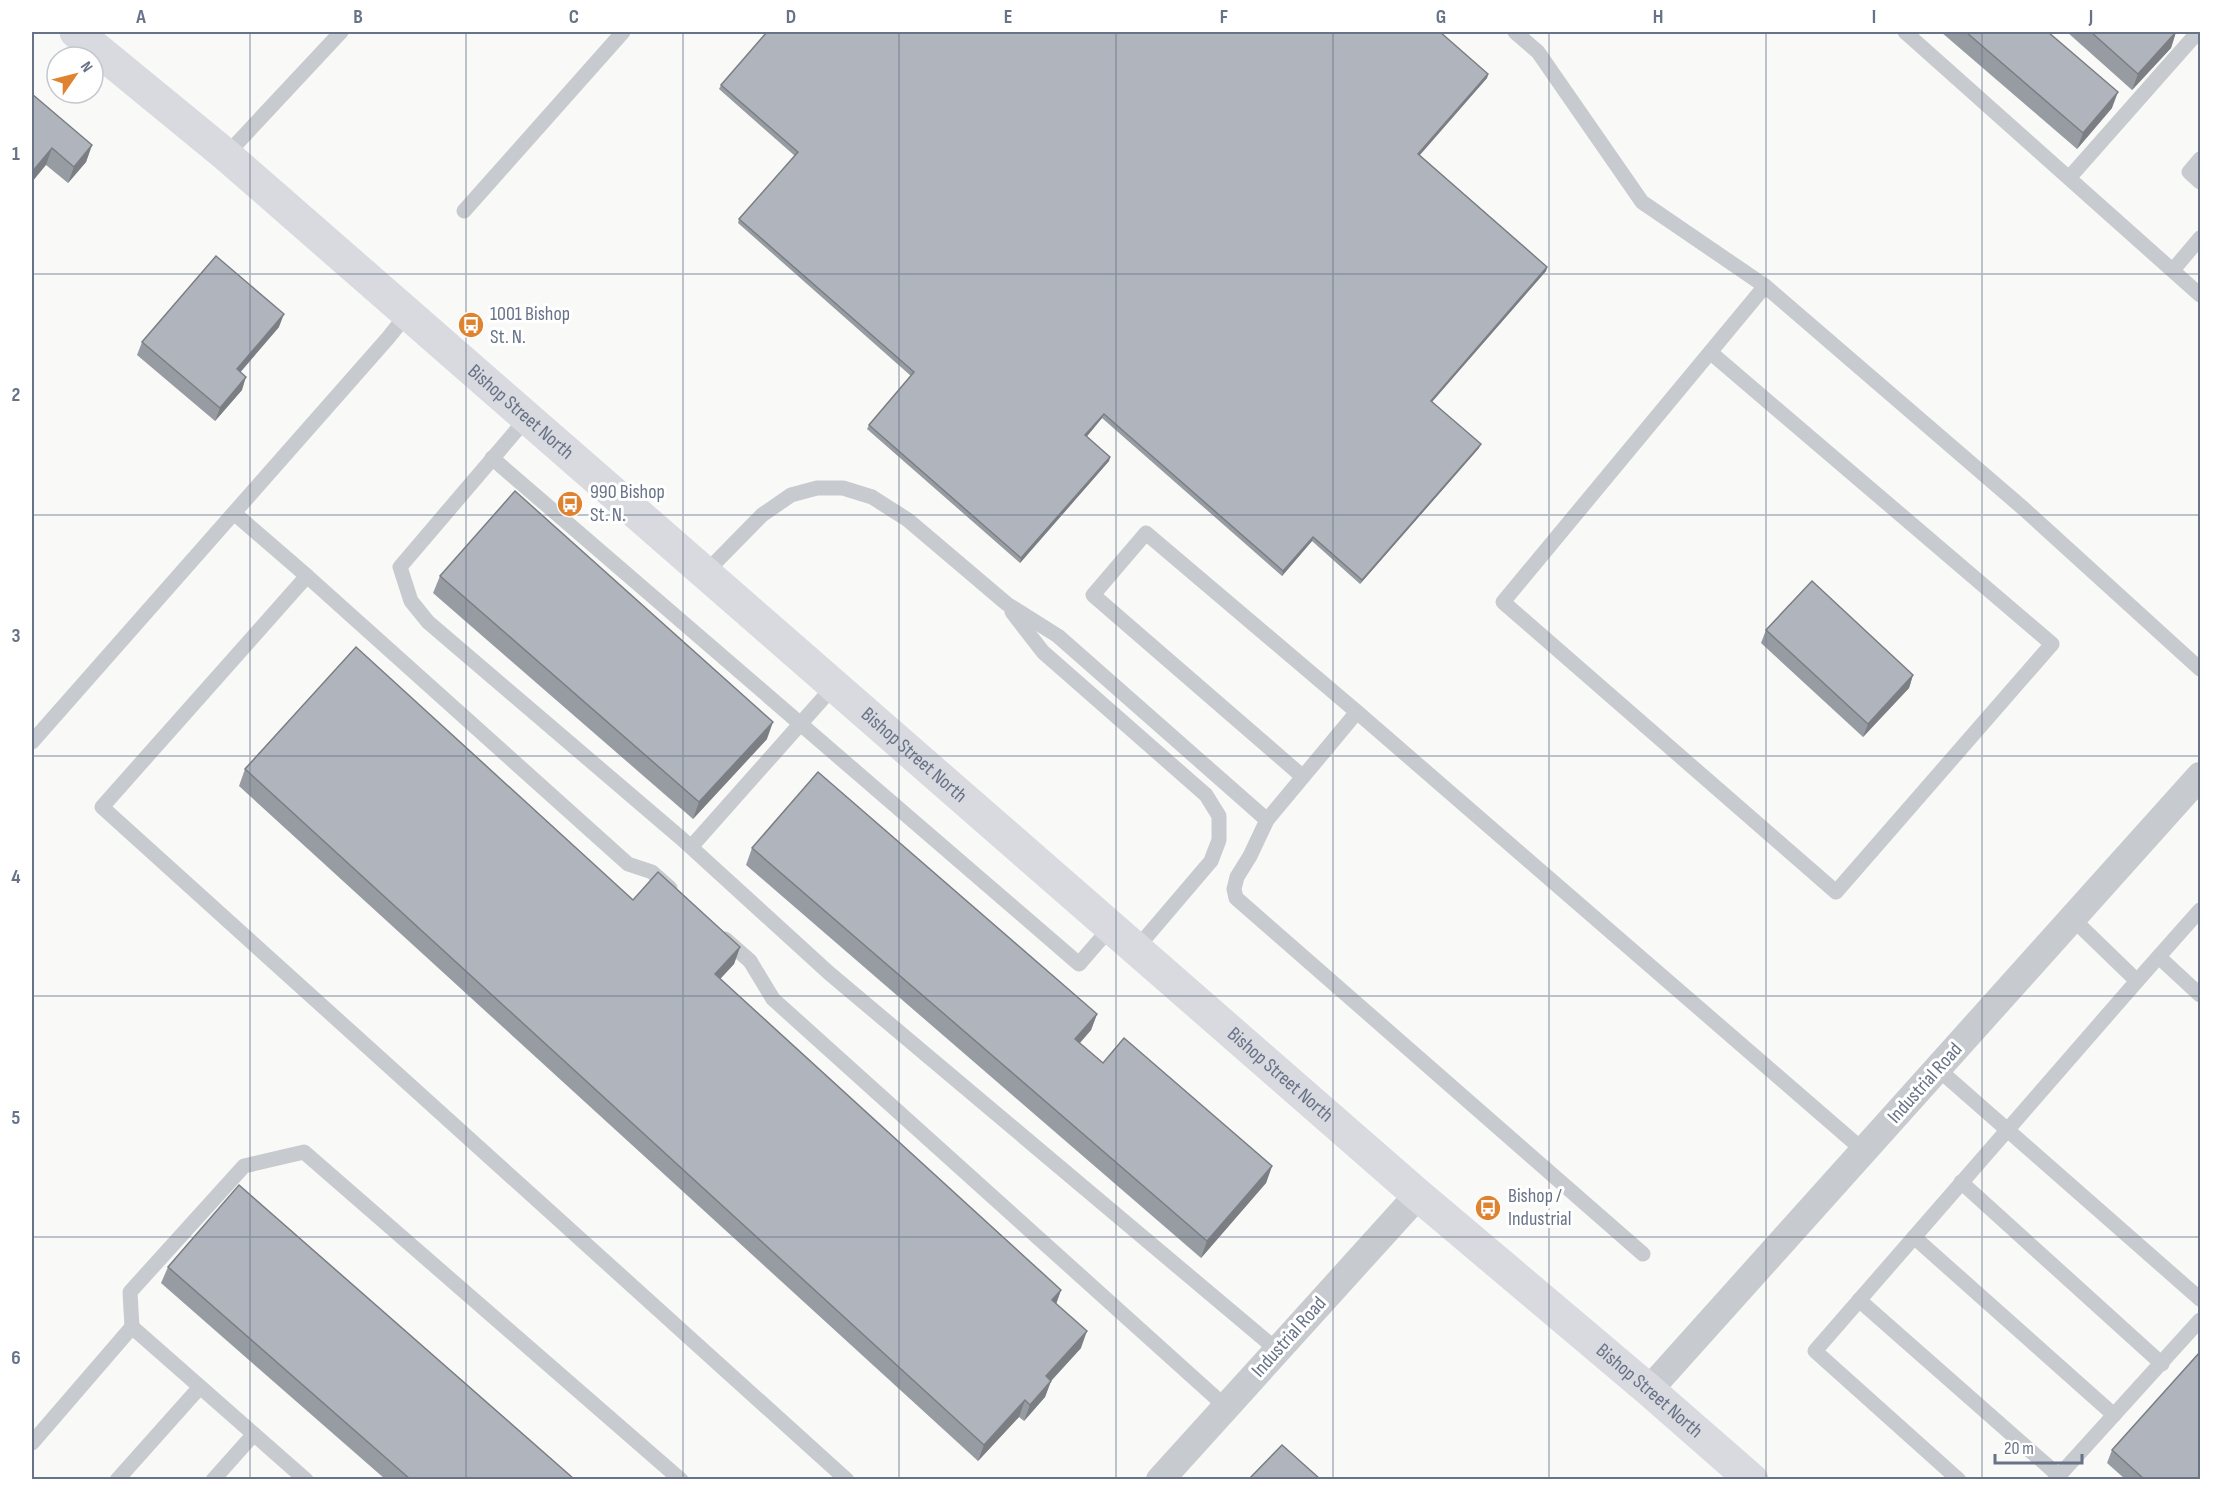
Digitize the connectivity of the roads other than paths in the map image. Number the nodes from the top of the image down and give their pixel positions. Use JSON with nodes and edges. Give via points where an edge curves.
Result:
{"nodes":[{"id":1,"x":76,"y":32,"type":"edge"},
{"id":2,"x":340,"y":32,"type":"edge"},
{"id":3,"x":623,"y":32,"type":"edge"},
{"id":4,"x":1515,"y":32,"type":"edge"},
{"id":5,"x":1905,"y":32,"type":"edge"},
{"id":6,"x":2198,"y":32,"type":"edge"},
{"id":7,"x":226,"y":155,"type":"junction"},
{"id":8,"x":2200,"y":159,"type":"edge"},
{"id":9,"x":2069,"y":178,"type":"junction"},
{"id":10,"x":2200,"y":182,"type":"edge"},
{"id":11,"x":464,"y":211,"type":"dead end"},
{"id":12,"x":2200,"y":238,"type":"edge"},
{"id":13,"x":2173,"y":270,"type":"junction"},
{"id":14,"x":1765,"y":286,"type":"junction"},
{"id":15,"x":2200,"y":295,"type":"edge"},
{"id":16,"x":408,"y":313,"type":"junction"},
{"id":17,"x":1710,"y":352,"type":"junction"},
{"id":18,"x":527,"y":418,"type":"junction"},
{"id":19,"x":492,"y":458,"type":"junction"},
{"id":20,"x":234,"y":513,"type":"junction"},
{"id":21,"x":705,"y":573,"type":"junction"},
{"id":22,"x":307,"y":576,"type":"junction"},
{"id":23,"x":1007,"y":604,"type":"junction"},
{"id":24,"x":2200,"y":669,"type":"edge"},
{"id":25,"x":834,"y":686,"type":"junction"},
{"id":26,"x":1357,"y":712,"type":"junction"},
{"id":27,"x":801,"y":724,"type":"junction"},
{"id":28,"x":32,"y":741,"type":"edge"},
{"id":29,"x":1302,"y":776,"type":"junction"},
{"id":30,"x":2200,"y":776,"type":"edge"},
{"id":31,"x":1267,"y":820,"type":"junction"},
{"id":32,"x":691,"y":847,"type":"junction"},
{"id":33,"x":685,"y":902,"type":"edge"},
{"id":34,"x":2200,"y":910,"type":"edge"},
{"id":35,"x":2073,"y":919,"type":"junction"},
{"id":36,"x":1111,"y":927,"type":"junction"},
{"id":37,"x":718,"y":932,"type":"edge"},
{"id":38,"x":1136,"y":949,"type":"junction"},
{"id":39,"x":2158,"y":957,"type":"junction"},
{"id":40,"x":2137,"y":981,"type":"junction"},
{"id":41,"x":2200,"y":995,"type":"edge"},
{"id":42,"x":1938,"y":1069,"type":"junction"},
{"id":43,"x":2007,"y":1129,"type":"junction"},
{"id":44,"x":1864,"y":1151,"type":"junction"},
{"id":45,"x":1961,"y":1182,"type":"junction"},
{"id":46,"x":1418,"y":1195,"type":"junction"},
{"id":47,"x":1914,"y":1237,"type":"junction"},
{"id":48,"x":1643,"y":1254,"type":"dead end"},
{"id":49,"x":2200,"y":1299,"type":"edge"},
{"id":50,"x":1859,"y":1300,"type":"junction"},
{"id":51,"x":2200,"y":1320,"type":"edge"},
{"id":52,"x":132,"y":1327,"type":"junction"},
{"id":53,"x":1277,"y":1350,"type":"junction"},
{"id":54,"x":2162,"y":1364,"type":"junction"},
{"id":55,"x":200,"y":1387,"type":"junction"},
{"id":56,"x":1649,"y":1390,"type":"junction"},
{"id":57,"x":1226,"y":1407,"type":"junction"},
{"id":58,"x":2114,"y":1416,"type":"junction"},
{"id":59,"x":254,"y":1434,"type":"junction"},
{"id":60,"x":32,"y":1443,"type":"edge"},
{"id":61,"x":2056,"y":1477,"type":"edge"},
{"id":62,"x":117,"y":1479,"type":"edge"},
{"id":63,"x":213,"y":1479,"type":"edge"},
{"id":64,"x":306,"y":1479,"type":"edge"},
{"id":65,"x":681,"y":1479,"type":"edge"},
{"id":66,"x":847,"y":1479,"type":"edge"},
{"id":67,"x":1160,"y":1479,"type":"edge"},
{"id":68,"x":1752,"y":1479,"type":"edge"},
{"id":69,"x":1959,"y":1479,"type":"edge"}],
"edges":[{"from":1,"to":7,"type":"main road","name":"Bishop Street North"},
{"from":2,"to":7,"type":"lane"},
{"from":3,"to":11,"type":"lane"},
{"from":4,"to":14,"type":"lane","via":[[1538,52],[1642,202]]},
{"from":5,"to":9,"type":"lane"},
{"from":6,"to":9,"type":"lane","via":[[2182,42],[2124,106]]},
{"from":7,"to":16,"type":"main road","name":"Bishop Street North"},
{"from":8,"to":10,"type":"lane","via":[[2189,172]]},
{"from":9,"to":13,"type":"lane"},
{"from":12,"to":13,"type":"lane"},
{"from":13,"to":15,"type":"lane"},
{"from":14,"to":17,"type":"lane"},
{"from":14,"to":24,"type":"lane","via":[[2024,509]]},
{"from":16,"to":18,"type":"main road","name":"Bishop Street North"},
{"from":16,"to":20,"type":"lane"},
{"from":17,"to":17,"type":"lane","via":[[1503,602],[1836,892],[2052,644]]},
{"from":18,"to":19,"type":"lane"},
{"from":18,"to":21,"type":"main road","name":"Bishop Street North"},
{"from":19,"to":27,"type":"lane"},
{"from":19,"to":32,"type":"lane","via":[[400,567],[411,601],[428,622]]},
{"from":20,"to":22,"type":"lane"},
{"from":20,"to":28,"type":"lane"},
{"from":21,"to":23,"type":"lane","via":[[762,515],[792,495],[817,488],[843,488],[872,497],[908,520]]},
{"from":21,"to":25,"type":"main road","name":"Bishop Street North"},
{"from":22,"to":33,"type":"lane","via":[[628,864],[652,872]]},
{"from":22,"to":66,"type":"lane","via":[[102,807]]},
{"from":23,"to":31,"type":"lane","via":[[1058,636]]},
{"from":23,"to":38,"type":"lane","via":[[1043,652],[1206,795],[1219,816],[1219,840],[1211,861]]},
{"from":25,"to":27,"type":"lane"},
{"from":25,"to":36,"type":"main road","name":"Bishop Street North"},
{"from":26,"to":29,"type":"lane"},
{"from":26,"to":29,"type":"lane","via":[[1146,533],[1093,595]]},
{"from":26,"to":44,"type":"lane"},
{"from":27,"to":32,"type":"lane"},
{"from":27,"to":36,"type":"lane","via":[[1079,963]]},
{"from":29,"to":31,"type":"lane"},
{"from":30,"to":35,"type":"street","name":"Industrial Road"},
{"from":31,"to":48,"type":"lane","via":[[1237,877],[1236,898]]},
{"from":32,"to":53,"type":"lane","via":[[829,973]]},
{"from":34,"to":39,"type":"lane"},
{"from":35,"to":40,"type":"lane"},
{"from":35,"to":42,"type":"street","name":"Industrial Road"},
{"from":36,"to":38,"type":"main road","name":"Bishop Street North"},
{"from":37,"to":57,"type":"lane","via":[[750,962],[773,999]]},
{"from":38,"to":46,"type":"main road","name":"Bishop Street North"},
{"from":39,"to":40,"type":"lane"},
{"from":39,"to":41,"type":"lane"},
{"from":40,"to":43,"type":"lane"},
{"from":42,"to":43,"type":"lane"},
{"from":42,"to":44,"type":"street","name":"Industrial Road"},
{"from":43,"to":45,"type":"lane"},
{"from":43,"to":49,"type":"lane"},
{"from":44,"to":56,"type":"street","name":"Industrial Road"},
{"from":45,"to":47,"type":"lane"},
{"from":45,"to":54,"type":"lane"},
{"from":46,"to":53,"type":"street","name":"Industrial Road"},
{"from":46,"to":56,"type":"main road","name":"Bishop Street North"},
{"from":47,"to":50,"type":"lane"},
{"from":47,"to":58,"type":"lane"},
{"from":50,"to":61,"type":"lane"},
{"from":50,"to":69,"type":"lane","via":[[1815,1351]]},
{"from":51,"to":54,"type":"lane"},
{"from":52,"to":55,"type":"lane"},
{"from":52,"to":60,"type":"lane"},
{"from":52,"to":65,"type":"lane","via":[[130,1292],[244,1166],[304,1152]]},
{"from":53,"to":57,"type":"street","name":"Industrial Road"},
{"from":54,"to":58,"type":"lane"},
{"from":55,"to":59,"type":"lane"},
{"from":55,"to":62,"type":"lane"},
{"from":56,"to":68,"type":"main road","name":"Bishop Street North"},
{"from":57,"to":67,"type":"street","name":"Industrial Road"},
{"from":58,"to":61,"type":"lane"},
{"from":59,"to":63,"type":"lane"},
{"from":59,"to":64,"type":"lane"}]}
